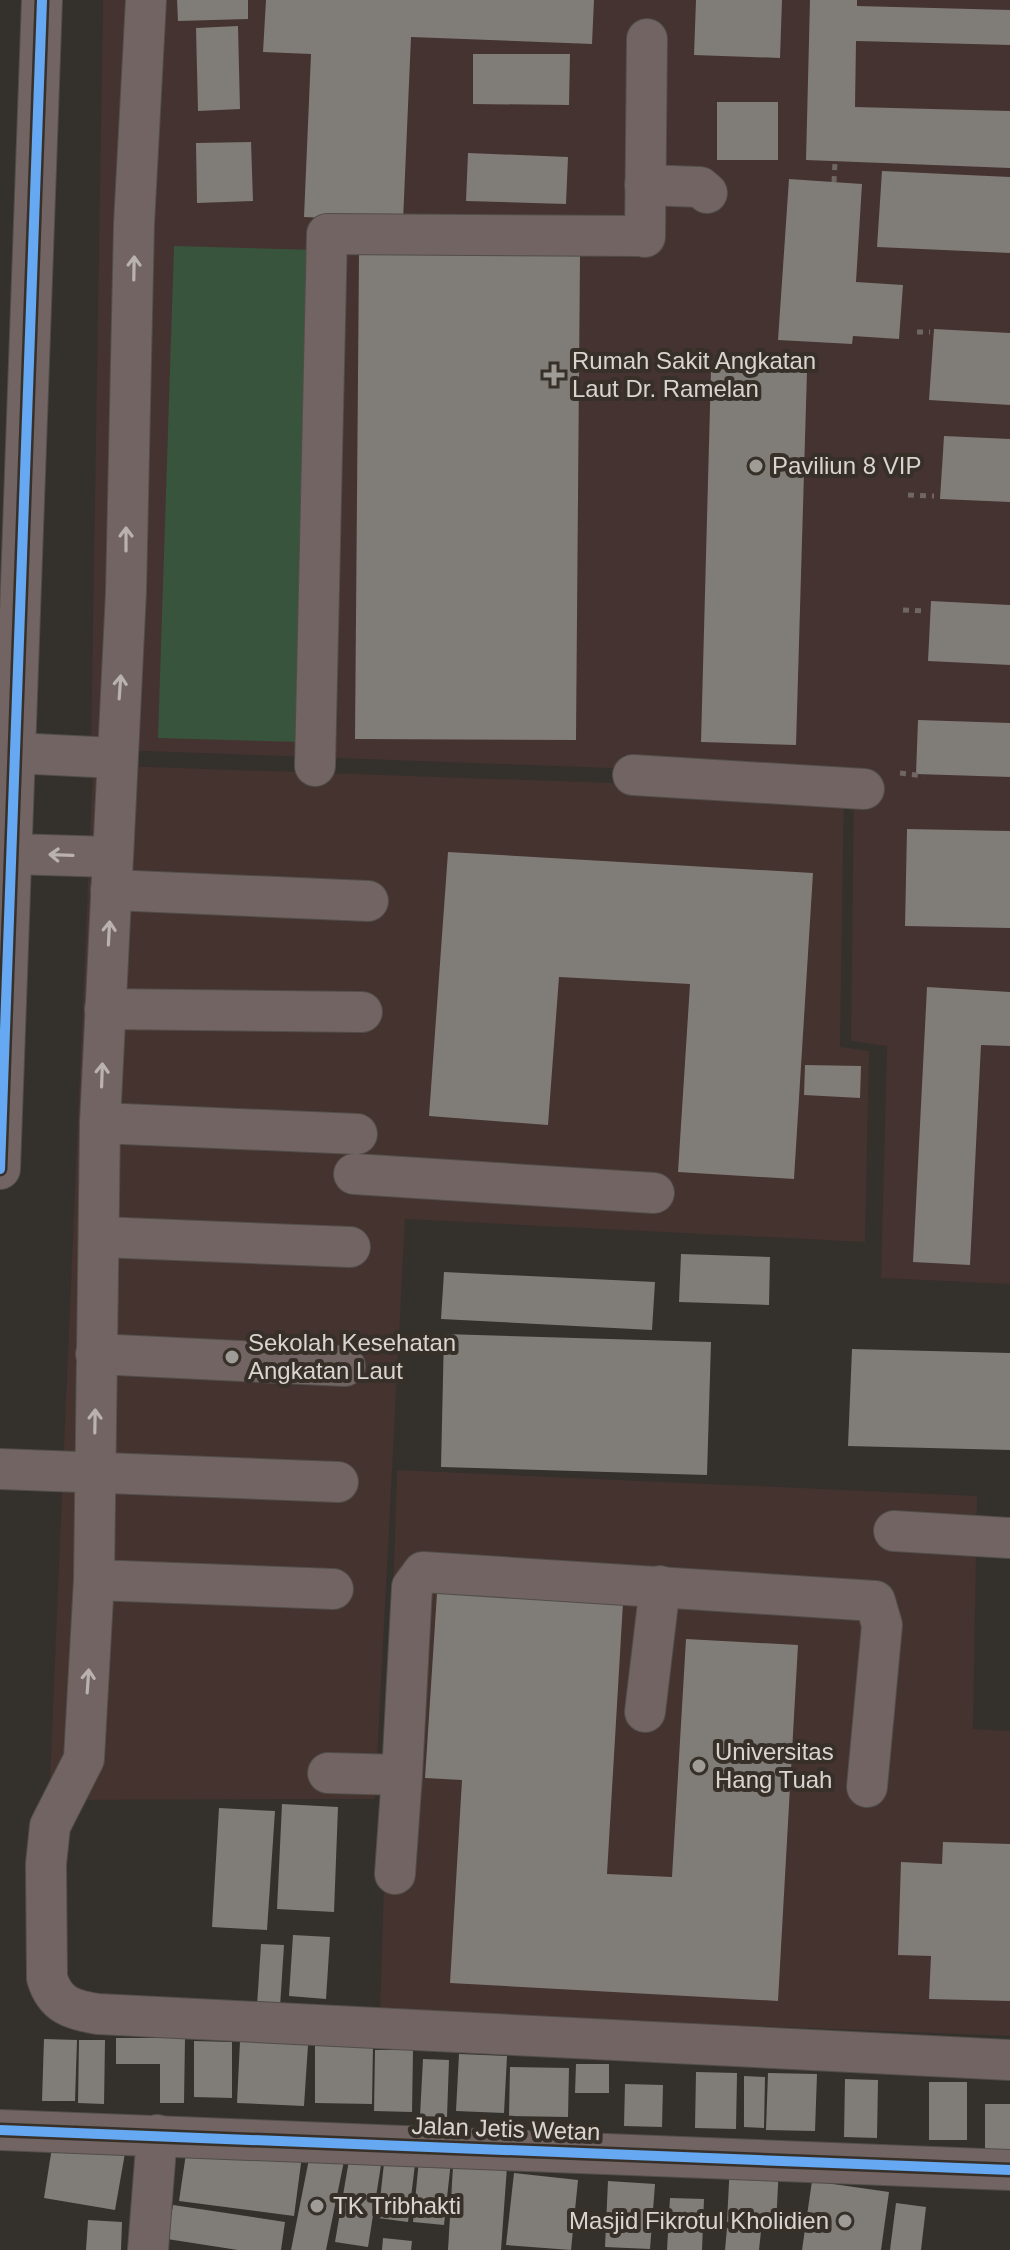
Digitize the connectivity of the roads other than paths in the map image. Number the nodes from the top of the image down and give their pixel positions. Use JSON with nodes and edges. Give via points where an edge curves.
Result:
{"nodes":[{"id":1,"x":42,"y":0,"type":"edge"},
{"id":2,"x":146,"y":0,"type":"edge"},
{"id":3,"x":647,"y":39,"type":"dead end"},
{"id":4,"x":645,"y":185,"type":"junction"},
{"id":5,"x":707,"y":193,"type":"dead end"},
{"id":6,"x":14,"y":753,"type":"junction"},
{"id":7,"x":115,"y":758,"type":"junction"},
{"id":8,"x":315,"y":766,"type":"dead end"},
{"id":9,"x":633,"y":775,"type":"dead end"},
{"id":10,"x":879,"y":781,"type":"road end"},
{"id":11,"x":11,"y":854,"type":"junction"},
{"id":12,"x":111,"y":874,"type":"junction"},
{"id":13,"x":368,"y":901,"type":"dead end"},
{"id":14,"x":105,"y":1009,"type":"junction"},
{"id":15,"x":362,"y":1012,"type":"dead end"},
{"id":16,"x":100,"y":1123,"type":"junction"},
{"id":17,"x":357,"y":1134,"type":"dead end"},
{"id":18,"x":0,"y":1169,"type":"edge"},
{"id":19,"x":354,"y":1174,"type":"dead end"},
{"id":20,"x":654,"y":1193,"type":"dead end"},
{"id":21,"x":100,"y":1237,"type":"junction"},
{"id":22,"x":350,"y":1247,"type":"dead end"},
{"id":23,"x":96,"y":1354,"type":"junction"},
{"id":24,"x":345,"y":1366,"type":"dead end"},
{"id":25,"x":0,"y":1469,"type":"edge"},
{"id":26,"x":94,"y":1470,"type":"junction"},
{"id":27,"x":338,"y":1482,"type":"dead end"},
{"id":28,"x":894,"y":1531,"type":"dead end"},
{"id":29,"x":1010,"y":1538,"type":"edge"},
{"id":30,"x":94,"y":1580,"type":"junction"},
{"id":31,"x":660,"y":1586,"type":"junction"},
{"id":32,"x":333,"y":1589,"type":"dead end"},
{"id":33,"x":645,"y":1712,"type":"dead end"},
{"id":34,"x":328,"y":1773,"type":"dead end"},
{"id":35,"x":402,"y":1775,"type":"junction"},
{"id":36,"x":867,"y":1787,"type":"dead end"},
{"id":37,"x":395,"y":1874,"type":"dead end"},
{"id":38,"x":1010,"y":2060,"type":"edge"},
{"id":39,"x":0,"y":2130,"type":"edge"},
{"id":40,"x":157,"y":2135,"type":"junction"},
{"id":41,"x":1010,"y":2170,"type":"edge"},
{"id":42,"x":148,"y":2250,"type":"edge"}],
"edges":[{"from":1,"to":6,"type":"street"},
{"from":7,"to":2,"type":"street","one_way":true,"via":[[126,592],[134,224]]},
{"from":3,"to":4,"type":"street"},
{"from":4,"to":5,"type":"street","via":[[700,187]]},
{"from":4,"to":8,"type":"street","via":[[644,236],[327,234]]},
{"from":6,"to":7,"type":"street"},
{"from":6,"to":11,"type":"street"},
{"from":7,"to":12,"type":"street"},
{"from":9,"to":10,"type":"street"},
{"from":12,"to":11,"type":"street","one_way":true},
{"from":11,"to":18,"type":"street"},
{"from":12,"to":13,"type":"street"},
{"from":14,"to":12,"type":"street","one_way":true},
{"from":14,"to":15,"type":"street"},
{"from":16,"to":14,"type":"street","one_way":true},
{"from":16,"to":17,"type":"street"},
{"from":16,"to":21,"type":"street"},
{"from":19,"to":20,"type":"street"},
{"from":21,"to":22,"type":"street"},
{"from":21,"to":23,"type":"street"},
{"from":23,"to":24,"type":"street"},
{"from":26,"to":23,"type":"street","one_way":true},
{"from":25,"to":26,"type":"street"},
{"from":26,"to":27,"type":"street"},
{"from":26,"to":30,"type":"street"},
{"from":28,"to":29,"type":"street"},
{"from":30,"to":32,"type":"street"},
{"from":38,"to":30,"type":"street","one_way":true,"via":[[98,2014],[63,2006],[47,1978],[46,1864],[50,1826],[84,1759]]},
{"from":31,"to":33,"type":"street"},
{"from":31,"to":35,"type":"street","via":[[423,1572],[412,1587]]},
{"from":31,"to":36,"type":"street","via":[[875,1601],[882,1625]]},
{"from":34,"to":35,"type":"street"},
{"from":35,"to":37,"type":"street"},
{"from":39,"to":40,"type":"street","name":"Jalan Jetis Wetan"},
{"from":40,"to":41,"type":"street","name":"Jalan Jetis Wetan"},
{"from":40,"to":42,"type":"street"}]}
